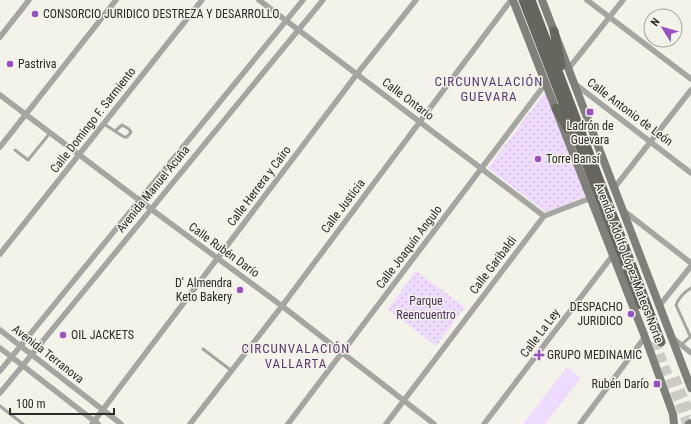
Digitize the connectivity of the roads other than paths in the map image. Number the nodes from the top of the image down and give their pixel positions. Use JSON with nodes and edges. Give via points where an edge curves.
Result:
{"nodes":[{"id":1,"x":29,"y":0,"type":"edge"},
{"id":2,"x":116,"y":0,"type":"edge"},
{"id":3,"x":202,"y":0,"type":"edge"},
{"id":4,"x":259,"y":0,"type":"edge"},
{"id":5,"x":303,"y":0,"type":"edge"},
{"id":6,"x":323,"y":0,"type":"edge"},
{"id":7,"x":416,"y":0,"type":"edge"},
{"id":8,"x":512,"y":0,"type":"edge"},
{"id":9,"x":523,"y":0,"type":"edge"},
{"id":10,"x":531,"y":0,"type":"edge"},
{"id":11,"x":542,"y":0,"type":"edge"},
{"id":12,"x":587,"y":0,"type":"edge"},
{"id":13,"x":623,"y":0,"type":"edge"},
{"id":14,"x":609,"y":17,"type":"junction"},
{"id":15,"x":286,"y":20,"type":"junction"},
{"id":16,"x":298,"y":30,"type":"junction"},
{"id":17,"x":554,"y":31,"type":"junction"},
{"id":18,"x":0,"y":36,"type":"edge"},
{"id":19,"x":569,"y":68,"type":"junction"},
{"id":20,"x":357,"y":74,"type":"junction"},
{"id":21,"x":691,"y":79,"type":"edge"},
{"id":22,"x":546,"y":83,"type":"junction"},
{"id":23,"x":574,"y":84,"type":"junction"},
{"id":24,"x":691,"y":90,"type":"edge"},
{"id":25,"x":566,"y":91,"type":"junction"},
{"id":26,"x":0,"y":95,"type":"edge"},
{"id":27,"x":556,"y":108,"type":"junction"},
{"id":28,"x":26,"y":114,"type":"junction"},
{"id":29,"x":420,"y":122,"type":"junction"},
{"id":30,"x":104,"y":124,"type":"junction"},
{"id":31,"x":115,"y":131,"type":"junction"},
{"id":32,"x":50,"y":133,"type":"junction"},
{"id":33,"x":650,"y":142,"type":"junction"},
{"id":34,"x":0,"y":147,"type":"edge"},
{"id":35,"x":16,"y":150,"type":"dead end"},
{"id":36,"x":581,"y":151,"type":"junction"},
{"id":37,"x":79,"y":155,"type":"junction"},
{"id":38,"x":481,"y":169,"type":"junction"},
{"id":39,"x":691,"y":173,"type":"edge"},
{"id":40,"x":615,"y":188,"type":"junction"},
{"id":41,"x":591,"y":198,"type":"junction"},
{"id":42,"x":139,"y":200,"type":"junction"},
{"id":43,"x":151,"y":209,"type":"junction"},
{"id":44,"x":624,"y":211,"type":"junction"},
{"id":45,"x":544,"y":216,"type":"junction"},
{"id":46,"x":0,"y":254,"type":"edge"},
{"id":47,"x":613,"y":254,"type":"junction"},
{"id":48,"x":218,"y":258,"type":"junction"},
{"id":49,"x":691,"y":265,"type":"edge"},
{"id":50,"x":691,"y":288,"type":"edge"},
{"id":51,"x":660,"y":305,"type":"junction"},
{"id":52,"x":282,"y":306,"type":"junction"},
{"id":53,"x":0,"y":330,"type":"edge"},
{"id":54,"x":691,"y":336,"type":"edge"},
{"id":55,"x":645,"y":337,"type":"junction"},
{"id":56,"x":672,"y":338,"type":"junction"},
{"id":57,"x":682,"y":345,"type":"junction"},
{"id":58,"x":21,"y":346,"type":"junction"},
{"id":59,"x":0,"y":348,"type":"edge"},
{"id":60,"x":203,"y":349,"type":"dead end"},
{"id":61,"x":691,"y":353,"type":"edge"},
{"id":62,"x":342,"y":354,"type":"junction"},
{"id":63,"x":32,"y":355,"type":"junction"},
{"id":64,"x":12,"y":357,"type":"junction"},
{"id":65,"x":23,"y":365,"type":"junction"},
{"id":66,"x":0,"y":371,"type":"edge"},
{"id":67,"x":232,"y":371,"type":"junction"},
{"id":68,"x":691,"y":388,"type":"edge"},
{"id":69,"x":0,"y":393,"type":"edge"},
{"id":70,"x":404,"y":401,"type":"junction"},
{"id":71,"x":0,"y":406,"type":"edge"},
{"id":72,"x":103,"y":410,"type":"junction"},
{"id":73,"x":95,"y":423,"type":"edge"},
{"id":74,"x":23,"y":424,"type":"edge"},
{"id":75,"x":121,"y":424,"type":"edge"},
{"id":76,"x":190,"y":424,"type":"edge"},
{"id":77,"x":288,"y":424,"type":"edge"},
{"id":78,"x":386,"y":424,"type":"edge"},
{"id":79,"x":434,"y":424,"type":"edge"},
{"id":80,"x":484,"y":424,"type":"edge"},
{"id":81,"x":580,"y":424,"type":"edge"},
{"id":82,"x":674,"y":424,"type":"edge"}],
"edges":[{"from":1,"to":18,"type":"street"},
{"from":2,"to":28,"type":"street"},
{"from":3,"to":30,"type":"street","name":"Calle Domingo F. Sarmiento"},
{"from":4,"to":15,"type":"street","name":"Calle Ontario"},
{"from":5,"to":15,"type":"street","name":"Avenida Manuel Acuña"},
{"from":6,"to":16,"type":"street","name":"Avenida Manuel Acuña"},
{"from":7,"to":20,"type":"street","name":"Calle Herrera y Cairo"},
{"from":8,"to":22,"type":"main road","name":"Avenida Adolfo López Mateos Norte"},
{"from":8,"to":29,"type":"street","name":"Calle Justicia"},
{"from":9,"to":36,"type":"main road","name":"Avenida Adolfo López Mateos Norte"},
{"from":10,"to":25,"type":"main road","name":"Avenida Adolfo López Mateos Norte"},
{"from":11,"to":17,"type":"main road","name":"Avenida Adolfo López Mateos Norte"},
{"from":12,"to":14,"type":"street"},
{"from":13,"to":14,"type":"street"},
{"from":14,"to":19,"type":"street"},
{"from":14,"to":21,"type":"street"},
{"from":15,"to":16,"type":"street","name":"Calle Ontario"},
{"from":15,"to":42,"type":"street","name":"Avenida Manuel Acuña"},
{"from":16,"to":20,"type":"street","name":"Calle Ontario"},
{"from":16,"to":43,"type":"street","name":"Avenida Manuel Acuña"},
{"from":17,"to":19,"type":"main road","name":"Avenida Adolfo López Mateos Norte"},
{"from":17,"to":25,"type":"main road"},
{"from":19,"to":23,"type":"main road","name":"Avenida Adolfo López Mateos Norte"},
{"from":20,"to":29,"type":"street","name":"Calle Ontario"},
{"from":20,"to":48,"type":"street","name":"Calle Herrera y Cairo"},
{"from":22,"to":27,"type":"main road","name":"Avenida Adolfo López Mateos Norte"},
{"from":22,"to":38,"type":"street","name":"Calle Joaquín Angulo"},
{"from":23,"to":33,"type":"street","name":"Calle Antonio de León"},
{"from":23,"to":40,"type":"main road","name":"Avenida Adolfo López Mateos Norte"},
{"from":24,"to":33,"type":"street"},
{"from":25,"to":36,"type":"main road","name":"Avenida Adolfo López Mateos Norte","via":[[658,342]]},
{"from":26,"to":28,"type":"street","name":"Calle Rubén Darío"},
{"from":27,"to":36,"type":"main road"},
{"from":27,"to":41,"type":"main road","name":"Avenida Adolfo López Mateos Norte"},
{"from":28,"to":32,"type":"street","name":"Calle Rubén Darío"},
{"from":28,"to":34,"type":"street"},
{"from":29,"to":38,"type":"street","name":"Calle Ontario"},
{"from":29,"to":52,"type":"street","name":"Calle Justicia"},
{"from":30,"to":31,"type":"lane"},
{"from":30,"to":37,"type":"street","name":"Calle Domingo F. Sarmiento"},
{"from":31,"to":31,"type":"lane","via":[[126,138],[131,132],[122,125]]},
{"from":32,"to":35,"type":"lane","via":[[28,160]]},
{"from":32,"to":37,"type":"street","name":"Calle Rubén Darío"},
{"from":33,"to":39,"type":"street","name":"Calle Antonio de León"},
{"from":33,"to":40,"type":"street"},
{"from":37,"to":42,"type":"street","name":"Calle Rubén Darío"},
{"from":37,"to":46,"type":"street","name":"Calle Domingo F. Sarmiento"},
{"from":38,"to":45,"type":"street","name":"Calle Ontario"},
{"from":38,"to":62,"type":"street","name":"Calle Joaquín Angulo"},
{"from":40,"to":44,"type":"main road","name":"Avenida Adolfo López Mateos Norte"},
{"from":41,"to":45,"type":"street"},
{"from":41,"to":47,"type":"main road","name":"Avenida Adolfo López Mateos Norte"},
{"from":42,"to":43,"type":"street","name":"Calle Rubén Darío"},
{"from":42,"to":58,"type":"street","name":"Avenida Manuel Acuña"},
{"from":43,"to":48,"type":"street","name":"Calle Rubén Darío"},
{"from":43,"to":63,"type":"street","name":"Avenida Manuel Acuña"},
{"from":44,"to":49,"type":"street"},
{"from":44,"to":51,"type":"main road","name":"Avenida Adolfo López Mateos Norte"},
{"from":45,"to":70,"type":"street","name":"Calle Garibaldi"},
{"from":47,"to":55,"type":"main road","name":"Avenida Adolfo López Mateos Norte"},
{"from":47,"to":80,"type":"street","name":"Calle La Ley"},
{"from":48,"to":52,"type":"street","name":"Calle Rubén Darío"},
{"from":48,"to":72,"type":"street","name":"Calle Herrera y Cairo"},
{"from":49,"to":51,"type":"street"},
{"from":50,"to":54,"type":"lane","via":[[676,305]]},
{"from":51,"to":56,"type":"main road","name":"Avenida Adolfo López Mateos Norte"},
{"from":52,"to":62,"type":"street","name":"Calle Rubén Darío"},
{"from":52,"to":67,"type":"street","name":"Calle Justicia"},
{"from":53,"to":58,"type":"street","name":"Avenida Terranova"},
{"from":54,"to":57,"type":"lane"},
{"from":55,"to":81,"type":"street"},
{"from":55,"to":82,"type":"main road","name":"Avenida Adolfo López Mateos Norte","via":[[673,414]]},
{"from":56,"to":57,"type":"street"},
{"from":56,"to":68,"type":"main road","name":"Avenida Adolfo López Mateos Norte"},
{"from":57,"to":61,"type":"street"},
{"from":58,"to":63,"type":"street","name":"Avenida Terranova"},
{"from":58,"to":64,"type":"street","name":"Avenida Manuel Acuña"},
{"from":59,"to":64,"type":"street","name":"Avenida Terranova"},
{"from":60,"to":67,"type":"lane"},
{"from":62,"to":70,"type":"street","name":"Calle Rubén Darío"},
{"from":62,"to":77,"type":"street","name":"Calle Joaquín Angulo"},
{"from":63,"to":65,"type":"street","name":"Avenida Manuel Acuña"},
{"from":63,"to":72,"type":"street","name":"Avenida Terranova"},
{"from":64,"to":65,"type":"street","name":"Avenida Terranova"},
{"from":64,"to":66,"type":"street","name":"Avenida Manuel Acuña"},
{"from":65,"to":69,"type":"street","name":"Avenida Manuel Acuña"},
{"from":65,"to":73,"type":"street","name":"Avenida Terranova"},
{"from":67,"to":76,"type":"street","name":"Calle Justicia"},
{"from":70,"to":78,"type":"street","name":"Calle Garibaldi"},
{"from":70,"to":79,"type":"street","name":"Calle Rubén Darío"},
{"from":71,"to":74,"type":"lane"},
{"from":72,"to":73,"type":"street","name":"Calle Herrera y Cairo"},
{"from":72,"to":75,"type":"street","name":"Avenida Terranova"}]}
